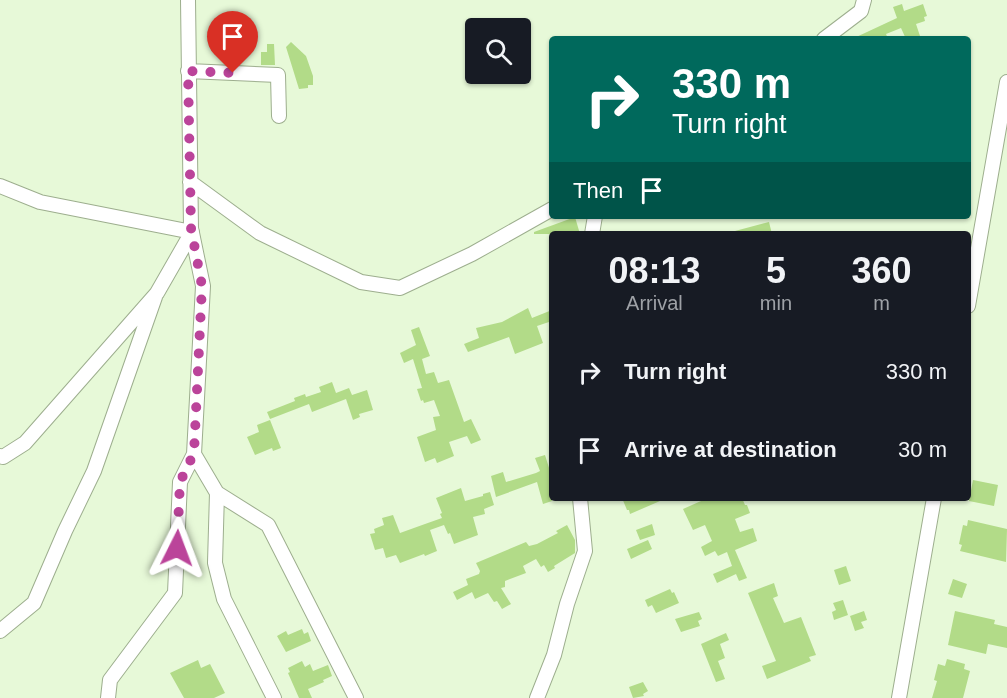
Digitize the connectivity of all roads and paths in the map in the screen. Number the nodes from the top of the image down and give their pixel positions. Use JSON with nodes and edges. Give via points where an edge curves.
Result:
{"nodes":[{"id":1,"x":188,"y":0,"type":"edge"},
{"id":2,"x":864,"y":0,"type":"edge"},
{"id":3,"x":829,"y":36,"type":"edge"},
{"id":4,"x":188,"y":71,"type":"junction"},
{"id":5,"x":1007,"y":82,"type":"edge"},
{"id":6,"x":279,"y":116,"type":"dead end"},
{"id":7,"x":190,"y":183,"type":"junction"},
{"id":8,"x":0,"y":186,"type":"edge"},
{"id":9,"x":549,"y":211,"type":"edge"},
{"id":10,"x":192,"y":232,"type":"junction"},
{"id":11,"x":971,"y":289,"type":"edge"},
{"id":12,"x":157,"y":292,"type":"junction"},
{"id":13,"x":194,"y":453,"type":"junction"},
{"id":14,"x":0,"y":456,"type":"edge"},
{"id":15,"x":217,"y":493,"type":"junction"},
{"id":16,"x":580,"y":501,"type":"edge"},
{"id":17,"x":933,"y":501,"type":"edge"},
{"id":18,"x":0,"y":631,"type":"edge"},
{"id":19,"x":108,"y":698,"type":"edge"},
{"id":20,"x":274,"y":698,"type":"edge"},
{"id":21,"x":356,"y":698,"type":"edge"},
{"id":22,"x":537,"y":698,"type":"edge"},
{"id":23,"x":899,"y":698,"type":"edge"}],
"edges":[{"from":1,"to":4,"type":"street"},
{"from":2,"to":3,"type":"street","via":[[861,11]]},
{"from":4,"to":6,"type":"street","via":[[278,75]]},
{"from":4,"to":7,"type":"street"},
{"from":5,"to":11,"type":"street"},
{"from":7,"to":9,"type":"street","via":[[260,233],[361,282],[400,288]]},
{"from":7,"to":10,"type":"street"},
{"from":8,"to":10,"type":"street","via":[[40,202]]},
{"from":10,"to":12,"type":"street"},
{"from":10,"to":13,"type":"street","via":[[202,286]]},
{"from":12,"to":14,"type":"street","via":[[25,443]]},
{"from":12,"to":18,"type":"street","via":[[94,471],[34,603]]},
{"from":13,"to":15,"type":"street"},
{"from":13,"to":19,"type":"street","via":[[180,482],[175,593],[110,680]]},
{"from":15,"to":20,"type":"street","via":[[215,563],[224,599]]},
{"from":15,"to":21,"type":"street","via":[[268,525]]},
{"from":16,"to":22,"type":"street","via":[[585,551]]},
{"from":17,"to":23,"type":"street"}]}
